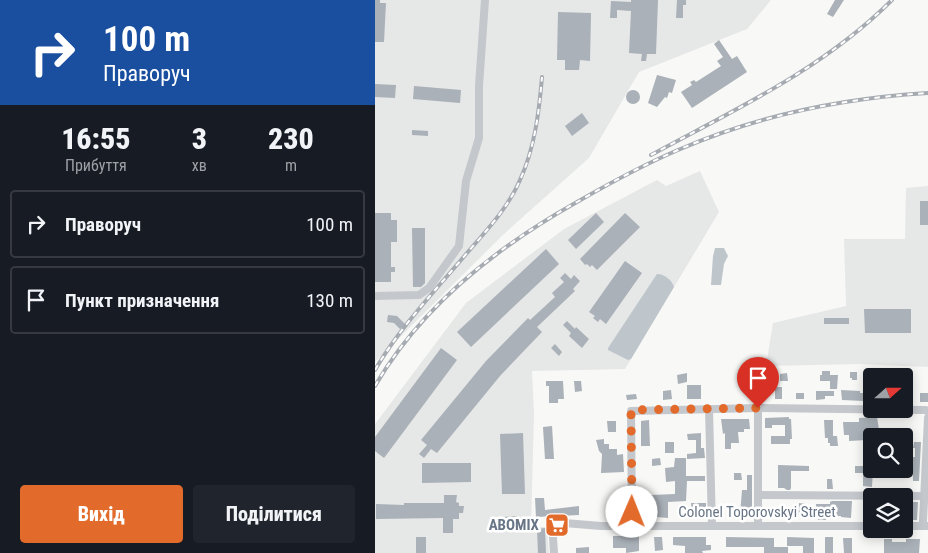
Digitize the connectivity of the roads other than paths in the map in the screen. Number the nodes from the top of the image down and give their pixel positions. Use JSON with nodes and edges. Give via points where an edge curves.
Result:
{"nodes":[{"id":1,"x":485,"y":0,"type":"edge"},
{"id":2,"x":375,"y":296,"type":"edge"},
{"id":3,"x":758,"y":408,"type":"junction"},
{"id":4,"x":709,"y":409,"type":"junction"},
{"id":5,"x":928,"y":412,"type":"edge"},
{"id":6,"x":928,"y":418,"type":"edge"},
{"id":7,"x":759,"y":496,"type":"junction"},
{"id":8,"x":924,"y":496,"type":"junction"},
{"id":9,"x":926,"y":524,"type":"edge"},
{"id":10,"x":913,"y":525,"type":"edge"},
{"id":11,"x":632,"y":526,"type":"junction"},
{"id":12,"x":712,"y":526,"type":"junction"},
{"id":13,"x":758,"y":526,"type":"junction"},
{"id":14,"x":863,"y":526,"type":"edge"},
{"id":15,"x":554,"y":553,"type":"edge"}],
"edges":[{"from":1,"to":2,"type":"street","via":[[479,138],[467,181],[459,246],[424,292]]},
{"from":3,"to":4,"type":"street"},
{"from":3,"to":5,"type":"street"},
{"from":3,"to":7,"type":"street"},
{"from":4,"to":11,"type":"street","via":[[631,410]]},
{"from":4,"to":12,"type":"street"},
{"from":6,"to":8,"type":"street"},
{"from":7,"to":8,"type":"street"},
{"from":7,"to":13,"type":"street"},
{"from":8,"to":9,"type":"street"},
{"from":9,"to":10,"type":"street"},
{"from":11,"to":12,"type":"street","name":"Colonel Toporovskyi Street"},
{"from":11,"to":15,"type":"street","name":"Colonel Toporovskyi Street","via":[[552,522]]},
{"from":12,"to":13,"type":"street","name":"Colonel Toporovskyi Street"},
{"from":13,"to":14,"type":"street","name":"Colonel Toporovskyi Street"}]}
